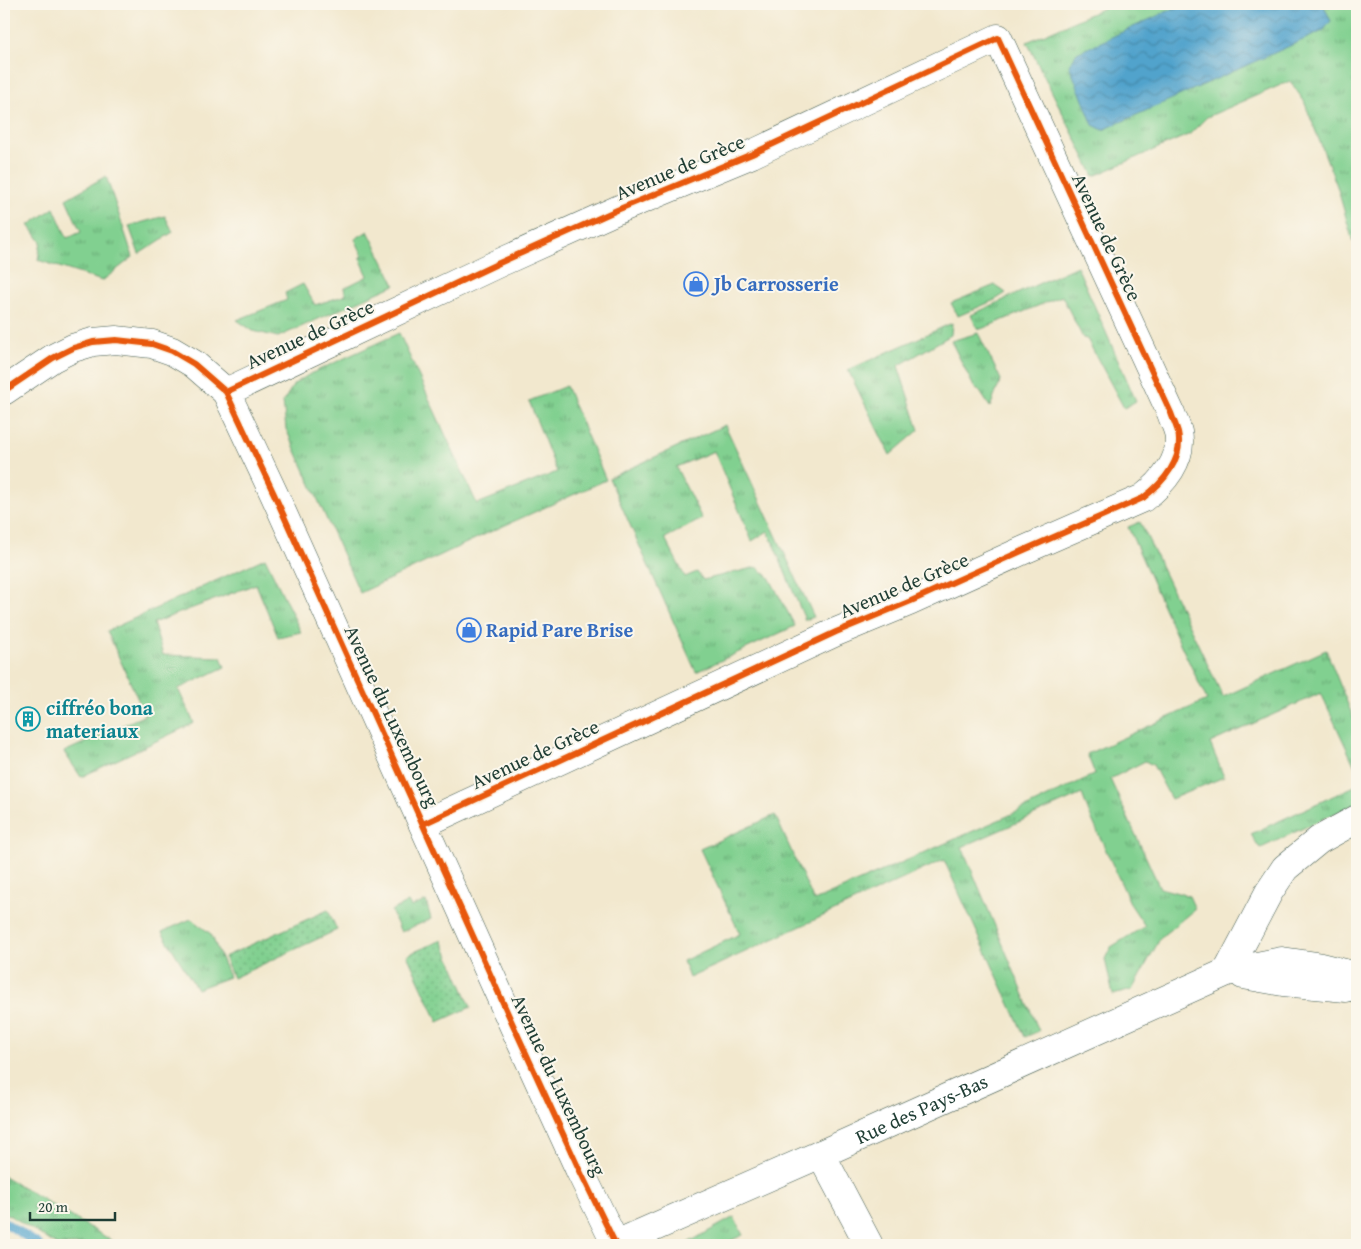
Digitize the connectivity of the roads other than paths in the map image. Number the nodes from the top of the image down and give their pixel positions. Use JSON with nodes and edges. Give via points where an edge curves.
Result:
{"nodes":[{"id":1,"x":4,"y":391,"type":"edge"},
{"id":2,"x":226,"y":392,"type":"junction"},
{"id":3,"x":1357,"y":819,"type":"edge"},
{"id":4,"x":423,"y":824,"type":"junction"},
{"id":5,"x":1227,"y":972,"type":"junction"},
{"id":6,"x":1357,"y":976,"type":"edge"},
{"id":7,"x":1357,"y":990,"type":"edge"},
{"id":8,"x":821,"y":1154,"type":"junction"},
{"id":9,"x":616,"y":1244,"type":"edge"},
{"id":10,"x":869,"y":1245,"type":"edge"}],
"edges":[{"from":1,"to":2,"type":"street","via":[[73,348],[116,340],[152,344],[172,351],[194,364]]},
{"from":2,"to":4,"type":"street","name":"Avenue du Luxembourg"},
{"from":2,"to":4,"type":"street","name":"Avenue de Grèce","via":[[497,264],[752,154],[998,38],[1171,413],[1178,432],[1176,459],[1167,475],[1143,498],[911,602],[836,632]]},
{"from":3,"to":5,"type":"street","via":[[1319,840],[1285,868]]},
{"from":4,"to":9,"type":"street","name":"Avenue du Luxembourg"},
{"from":5,"to":6,"type":"street","name":"Rue des Pays-Bas","via":[[1282,961]]},
{"from":5,"to":7,"type":"street"},
{"from":5,"to":8,"type":"street","name":"Rue des Pays-Bas"},
{"from":8,"to":9,"type":"street","name":"Rue des Pays-Bas"},
{"from":8,"to":10,"type":"street"}]}
